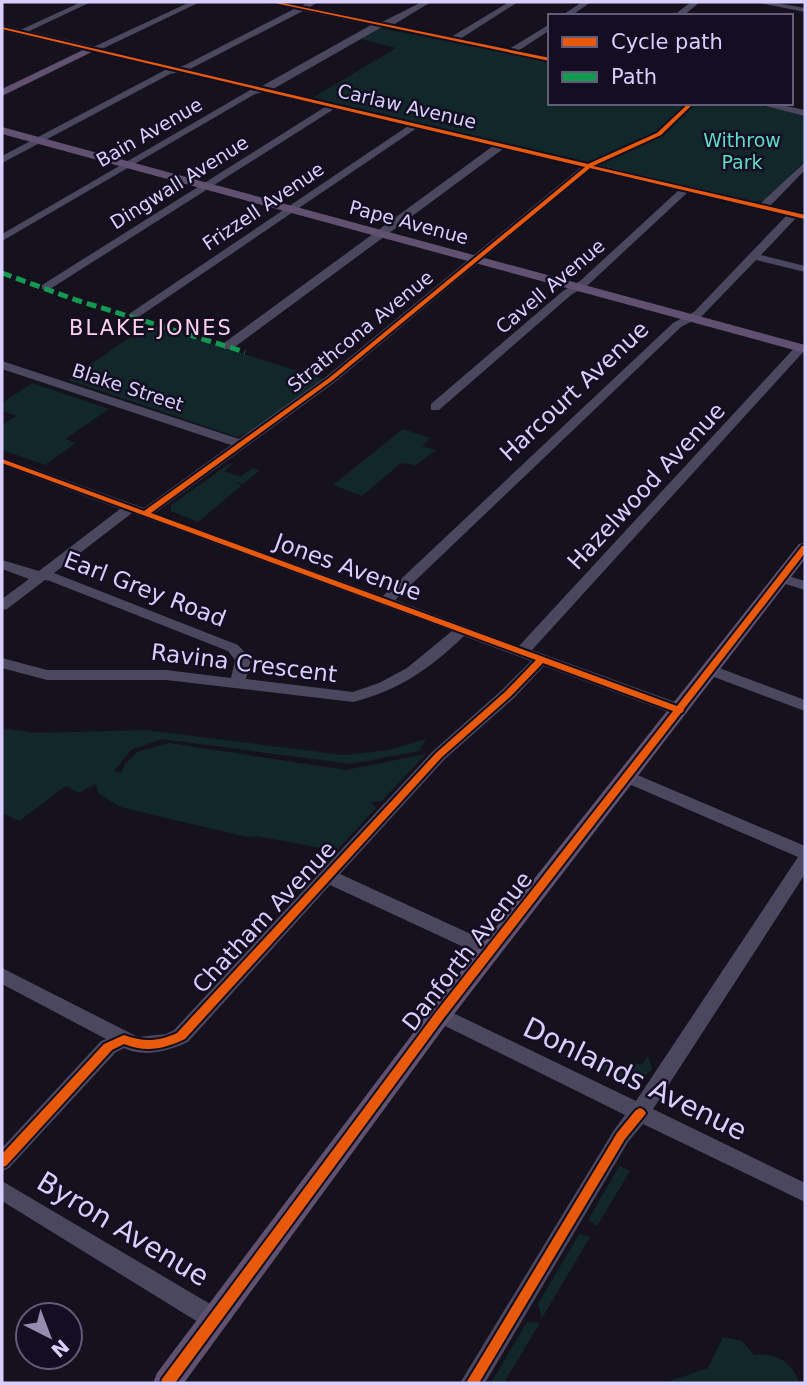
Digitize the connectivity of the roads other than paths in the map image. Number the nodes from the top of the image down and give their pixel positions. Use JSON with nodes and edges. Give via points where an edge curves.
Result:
{"nodes":[{"id":1,"x":87,"y":2,"type":"edge"},
{"id":2,"x":197,"y":2,"type":"edge"},
{"id":3,"x":272,"y":2,"type":"edge"},
{"id":4,"x":314,"y":2,"type":"edge"},
{"id":5,"x":427,"y":2,"type":"edge"},
{"id":6,"x":514,"y":2,"type":"edge"},
{"id":7,"x":587,"y":2,"type":"edge"},
{"id":8,"x":696,"y":2,"type":"edge"},
{"id":9,"x":758,"y":2,"type":"edge"},
{"id":10,"x":301,"y":8,"type":"junction"},
{"id":11,"x":805,"y":10,"type":"edge"},
{"id":12,"x":568,"y":14,"type":"edge"},
{"id":13,"x":680,"y":14,"type":"edge"},
{"id":14,"x":383,"y":25,"type":"junction"},
{"id":15,"x":548,"y":27,"type":"edge"},
{"id":16,"x":3,"y":29,"type":"edge"},
{"id":17,"x":20,"y":32,"type":"junction"},
{"id":18,"x":452,"y":40,"type":"junction"},
{"id":19,"x":93,"y":49,"type":"junction"},
{"id":20,"x":510,"y":52,"type":"junction"},
{"id":21,"x":548,"y":60,"type":"edge"},
{"id":22,"x":176,"y":70,"type":"junction"},
{"id":23,"x":259,"y":89,"type":"junction"},
{"id":24,"x":2,"y":93,"type":"edge"},
{"id":25,"x":770,"y":105,"type":"edge"},
{"id":26,"x":331,"y":107,"type":"junction"},
{"id":27,"x":803,"y":110,"type":"edge"},
{"id":28,"x":414,"y":126,"type":"junction"},
{"id":29,"x":2,"y":131,"type":"edge"},
{"id":30,"x":38,"y":141,"type":"junction"},
{"id":31,"x":500,"y":146,"type":"junction"},
{"id":32,"x":2,"y":160,"type":"edge"},
{"id":33,"x":128,"y":165,"type":"junction"},
{"id":34,"x":589,"y":166,"type":"junction"},
{"id":35,"x":805,"y":166,"type":"edge"},
{"id":36,"x":205,"y":186,"type":"junction"},
{"id":37,"x":686,"y":189,"type":"junction"},
{"id":38,"x":763,"y":207,"type":"junction"},
{"id":39,"x":290,"y":209,"type":"junction"},
{"id":40,"x":799,"y":216,"type":"edge"},
{"id":41,"x":380,"y":233,"type":"junction"},
{"id":42,"x":2,"y":238,"type":"edge"},
{"id":43,"x":754,"y":256,"type":"junction"},
{"id":44,"x":476,"y":260,"type":"junction"},
{"id":45,"x":805,"y":269,"type":"edge"},
{"id":46,"x":46,"y":287,"type":"dead end"},
{"id":47,"x":577,"y":287,"type":"junction"},
{"id":48,"x":133,"y":316,"type":"dead end"},
{"id":49,"x":689,"y":318,"type":"junction"},
{"id":50,"x":228,"y":346,"type":"dead end"},
{"id":51,"x":803,"y":349,"type":"edge"},
{"id":52,"x":2,"y":365,"type":"edge"},
{"id":53,"x":435,"y":407,"type":"dead end"},
{"id":54,"x":243,"y":445,"type":"junction"},
{"id":55,"x":2,"y":461,"type":"edge"},
{"id":56,"x":130,"y":508,"type":"junction"},
{"id":57,"x":146,"y":513,"type":"junction"},
{"id":58,"x":805,"y":548,"type":"edge"},
{"id":59,"x":2,"y":564,"type":"edge"},
{"id":60,"x":42,"y":576,"type":"junction"},
{"id":61,"x":781,"y":578,"type":"junction"},
{"id":62,"x":805,"y":586,"type":"edge"},
{"id":63,"x":385,"y":602,"type":"junction"},
{"id":64,"x":2,"y":606,"type":"edge"},
{"id":65,"x":462,"y":630,"type":"junction"},
{"id":66,"x":522,"y":652,"type":"junction"},
{"id":67,"x":542,"y":659,"type":"junction"},
{"id":68,"x":2,"y":663,"type":"edge"},
{"id":69,"x":711,"y":670,"type":"junction"},
{"id":70,"x":237,"y":683,"type":"junction"},
{"id":71,"x":805,"y":706,"type":"edge"},
{"id":72,"x":680,"y":710,"type":"junction"},
{"id":73,"x":628,"y":777,"type":"junction"},
{"id":74,"x":805,"y":853,"type":"edge"},
{"id":75,"x":805,"y":860,"type":"edge"},
{"id":76,"x":327,"y":876,"type":"junction"},
{"id":77,"x":489,"y":951,"type":"junction"},
{"id":78,"x":2,"y":975,"type":"edge"},
{"id":79,"x":440,"y":1015,"type":"junction"},
{"id":80,"x":124,"y":1039,"type":"junction"},
{"id":81,"x":640,"y":1113,"type":"junction"},
{"id":82,"x":2,"y":1162,"type":"edge"},
{"id":83,"x":2,"y":1190,"type":"edge"},
{"id":84,"x":805,"y":1193,"type":"edge"},
{"id":85,"x":214,"y":1319,"type":"junction"},
{"id":86,"x":167,"y":1383,"type":"edge"},
{"id":87,"x":472,"y":1383,"type":"edge"}],
"edges":[{"from":1,"to":17,"type":"street"},
{"from":2,"to":19,"type":"street"},
{"from":3,"to":10,"type":"street"},
{"from":4,"to":10,"type":"street"},
{"from":5,"to":14,"type":"street","name":"Bain Avenue"},
{"from":6,"to":18,"type":"street"},
{"from":7,"to":12,"type":"street"},
{"from":8,"to":13,"type":"street"},
{"from":9,"to":11,"type":"street"},
{"from":10,"to":14,"type":"street"},
{"from":10,"to":22,"type":"street"},
{"from":14,"to":18,"type":"street"},
{"from":14,"to":23,"type":"street","name":"Bain Avenue"},
{"from":15,"to":20,"type":"street"},
{"from":16,"to":17,"type":"main road","name":"Carlaw Avenue"},
{"from":17,"to":19,"type":"main road","name":"Carlaw Avenue"},
{"from":18,"to":20,"type":"street"},
{"from":19,"to":22,"type":"street","name":"Carlaw Avenue"},
{"from":19,"to":24,"type":"main road"},
{"from":20,"to":21,"type":"street"},
{"from":22,"to":23,"type":"street","name":"Carlaw Avenue"},
{"from":22,"to":30,"type":"street"},
{"from":23,"to":26,"type":"street","name":"Carlaw Avenue"},
{"from":23,"to":33,"type":"street","name":"Bain Avenue"},
{"from":25,"to":27,"type":"street"},
{"from":26,"to":28,"type":"street","name":"Carlaw Avenue"},
{"from":26,"to":36,"type":"street","name":"Dingwall Avenue"},
{"from":28,"to":31,"type":"street","name":"Carlaw Avenue"},
{"from":28,"to":39,"type":"street","name":"Frizzell Avenue"},
{"from":29,"to":30,"type":"main road","name":"Pape Avenue"},
{"from":30,"to":32,"type":"street"},
{"from":30,"to":33,"type":"main road","name":"Pape Avenue"},
{"from":31,"to":34,"type":"street","name":"Carlaw Avenue"},
{"from":31,"to":41,"type":"street"},
{"from":33,"to":36,"type":"main road","name":"Pape Avenue"},
{"from":33,"to":42,"type":"street","name":"Bain Avenue"},
{"from":34,"to":37,"type":"street","name":"Carlaw Avenue"},
{"from":34,"to":44,"type":"street","name":"Strathcona Avenue"},
{"from":35,"to":38,"type":"street"},
{"from":36,"to":39,"type":"main road","name":"Pape Avenue"},
{"from":36,"to":46,"type":"street","name":"Dingwall Avenue"},
{"from":37,"to":38,"type":"street","name":"Carlaw Avenue"},
{"from":37,"to":47,"type":"street","name":"Cavell Avenue"},
{"from":38,"to":40,"type":"street","name":"Carlaw Avenue"},
{"from":39,"to":41,"type":"main road","name":"Pape Avenue"},
{"from":39,"to":48,"type":"street","name":"Frizzell Avenue"},
{"from":40,"to":43,"type":"street","name":"Harcourt Avenue"},
{"from":41,"to":44,"type":"main road","name":"Pape Avenue"},
{"from":41,"to":50,"type":"street"},
{"from":43,"to":45,"type":"street"},
{"from":43,"to":49,"type":"street","name":"Harcourt Avenue"},
{"from":44,"to":47,"type":"main road","name":"Pape Avenue"},
{"from":44,"to":54,"type":"street","name":"Strathcona Avenue","via":[[328,382]]},
{"from":47,"to":49,"type":"main road","name":"Pape Avenue"},
{"from":47,"to":53,"type":"street","name":"Cavell Avenue"},
{"from":49,"to":51,"type":"main road","name":"Pape Avenue"},
{"from":49,"to":63,"type":"street","name":"Harcourt Avenue"},
{"from":51,"to":66,"type":"street","name":"Hazelwood Avenue"},
{"from":52,"to":54,"type":"street","name":"Blake Street"},
{"from":54,"to":57,"type":"street","name":"Strathcona Avenue"},
{"from":55,"to":56,"type":"street","name":"Jones Avenue"},
{"from":56,"to":57,"type":"street","name":"Jones Avenue"},
{"from":56,"to":60,"type":"street"},
{"from":57,"to":63,"type":"street","name":"Jones Avenue"},
{"from":58,"to":61,"type":"main road","name":"Danforth Avenue"},
{"from":59,"to":60,"type":"street","name":"Earl Grey Road"},
{"from":60,"to":64,"type":"street"},
{"from":60,"to":70,"type":"street","name":"Earl Grey Road","via":[[53,576],[233,648],[243,659]]},
{"from":61,"to":62,"type":"street"},
{"from":61,"to":69,"type":"main road","name":"Danforth Avenue"},
{"from":63,"to":65,"type":"street","name":"Jones Avenue"},
{"from":65,"to":66,"type":"street","name":"Jones Avenue"},
{"from":65,"to":70,"type":"street","name":"Ravina Crescent","via":[[410,675],[367,694],[332,697]]},
{"from":66,"to":67,"type":"street","name":"Jones Avenue"},
{"from":67,"to":72,"type":"street","name":"Jones Avenue"},
{"from":67,"to":76,"type":"street","name":"Chatham Avenue","via":[[439,755]]},
{"from":68,"to":70,"type":"street","name":"Ravina Crescent","via":[[47,675],[154,674]]},
{"from":69,"to":71,"type":"street"},
{"from":69,"to":72,"type":"main road","name":"Danforth Avenue"},
{"from":72,"to":73,"type":"main road","name":"Danforth Avenue"},
{"from":73,"to":74,"type":"street"},
{"from":73,"to":77,"type":"main road","name":"Danforth Avenue"},
{"from":75,"to":81,"type":"street"},
{"from":76,"to":77,"type":"street"},
{"from":76,"to":80,"type":"street","name":"Chatham Avenue","via":[[181,1036],[149,1046]]},
{"from":77,"to":79,"type":"main road","name":"Danforth Avenue"},
{"from":78,"to":80,"type":"street"},
{"from":79,"to":81,"type":"street","name":"Donlands Avenue"},
{"from":79,"to":85,"type":"main road","name":"Danforth Avenue"},
{"from":80,"to":82,"type":"street","via":[[108,1047]]},
{"from":81,"to":84,"type":"street","name":"Donlands Avenue"},
{"from":81,"to":87,"type":"street","via":[[621,1136]]},
{"from":83,"to":85,"type":"street","name":"Byron Avenue"},
{"from":85,"to":86,"type":"main road","name":"Danforth Avenue"}]}
